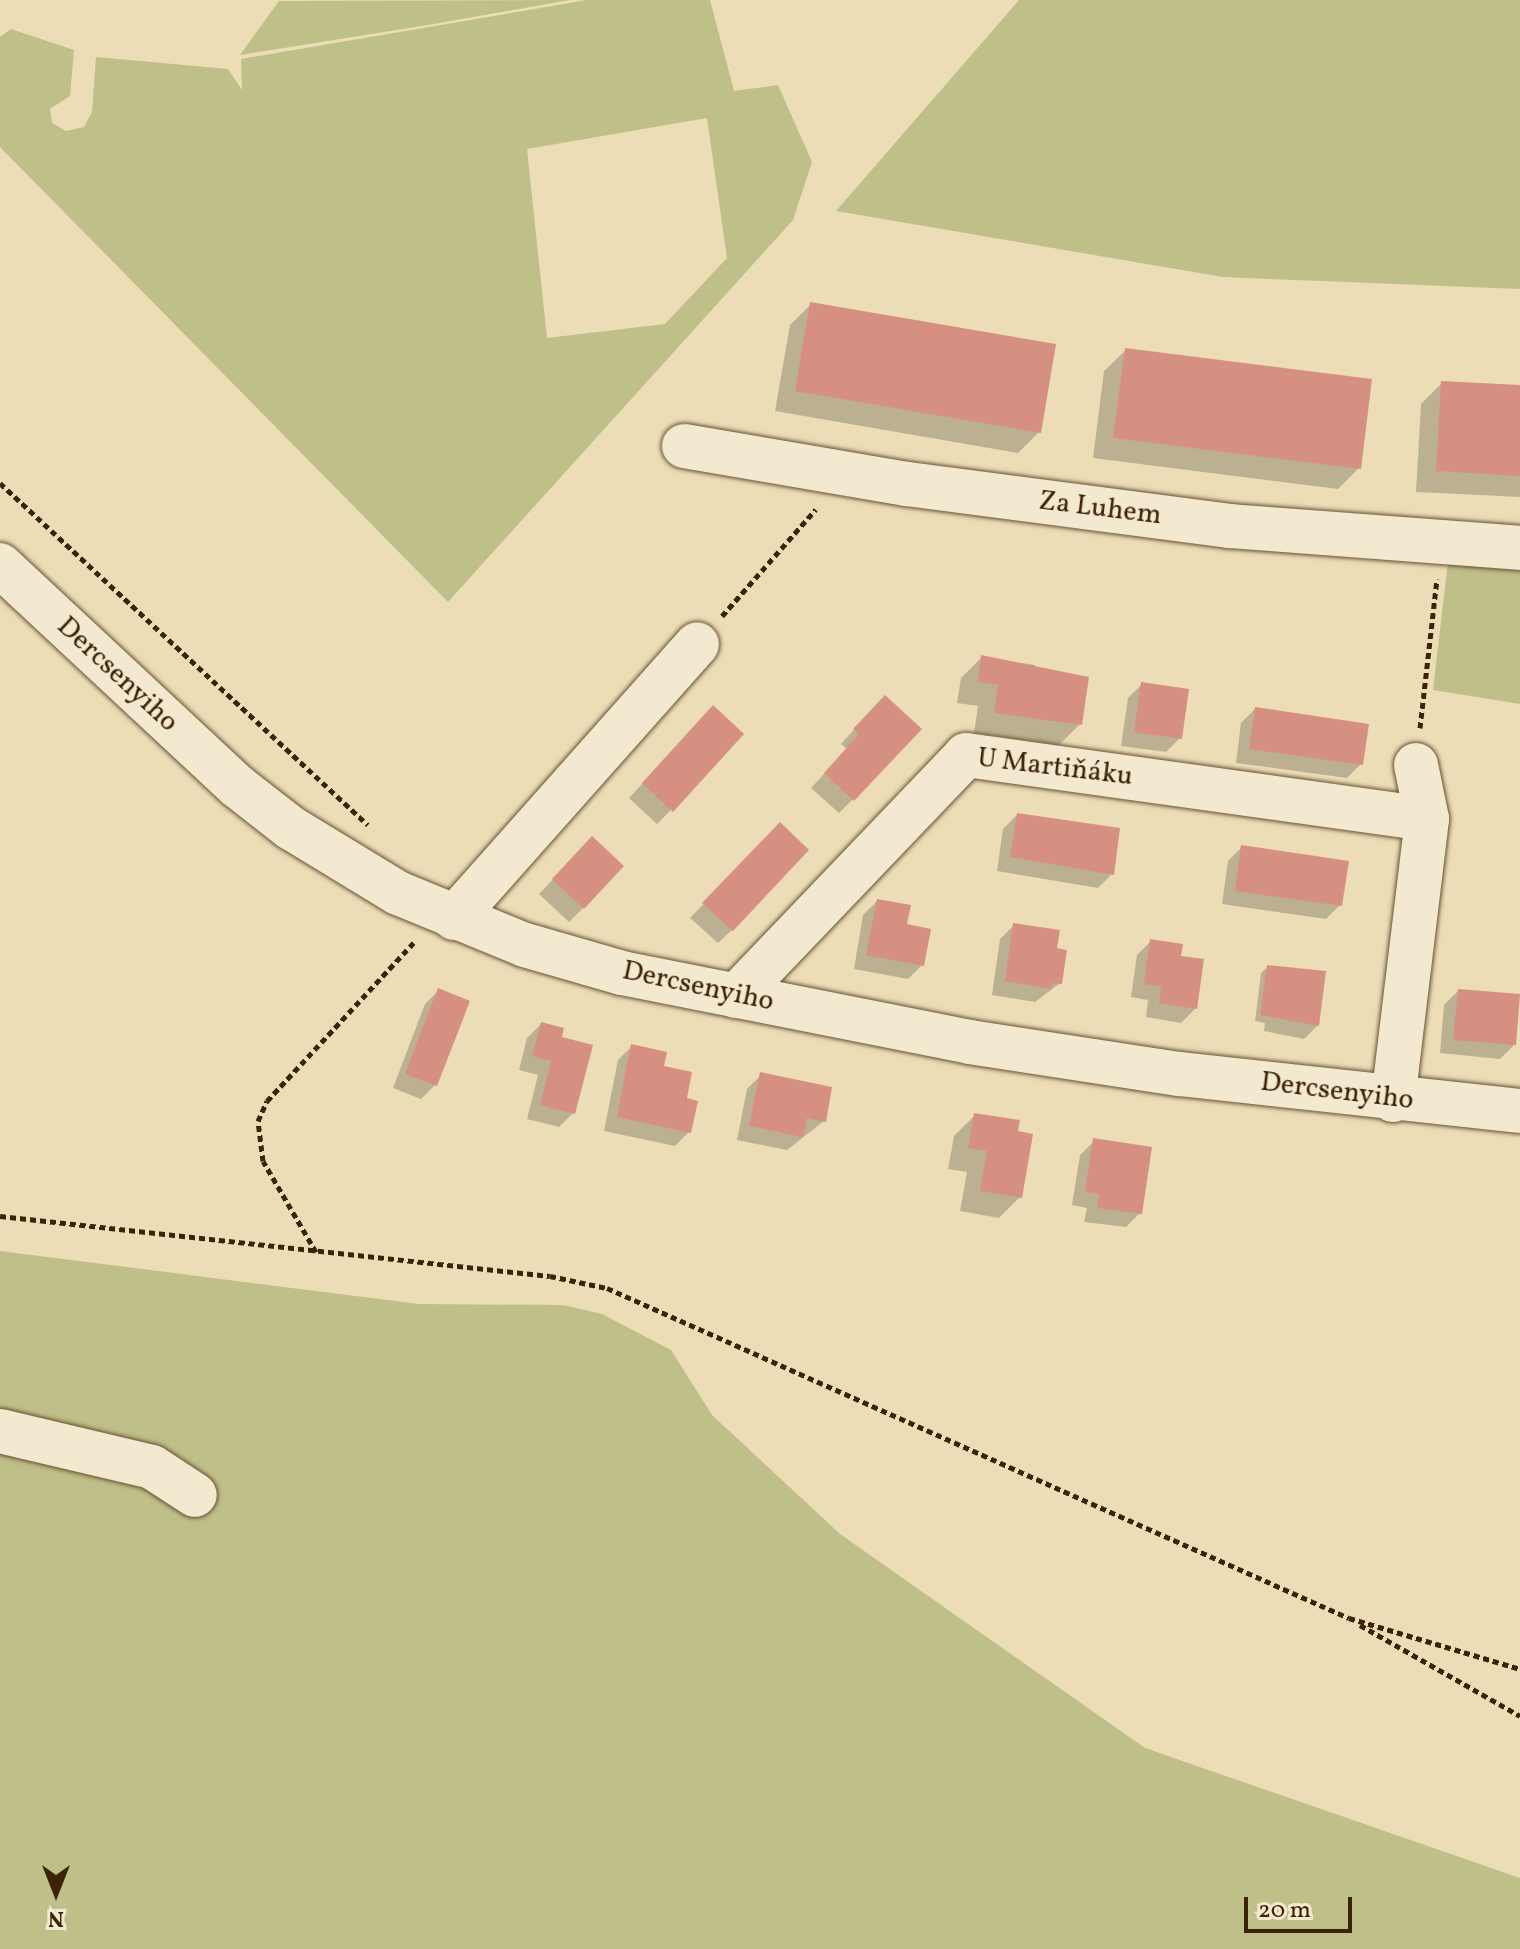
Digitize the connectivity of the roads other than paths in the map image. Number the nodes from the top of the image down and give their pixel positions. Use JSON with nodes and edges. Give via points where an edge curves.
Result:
{"nodes":[{"id":1,"x":684,"y":446,"type":"dead end"},
{"id":2,"x":1520,"y":548,"type":"edge"},
{"id":3,"x":0,"y":565,"type":"edge"},
{"id":4,"x":697,"y":644,"type":"road end"},
{"id":5,"x":1416,"y":765,"type":"road end"},
{"id":6,"x":1427,"y":819,"type":"junction"},
{"id":7,"x":436,"y":926,"type":"junction"},
{"id":8,"x":736,"y":996,"type":"junction"},
{"id":9,"x":1393,"y":1100,"type":"junction"},
{"id":10,"x":1520,"y":1111,"type":"edge"},
{"id":11,"x":0,"y":1431,"type":"edge"},
{"id":12,"x":195,"y":1495,"type":"dead end"}],
"edges":[{"from":1,"to":2,"type":"street","name":"Za Luhem","via":[[846,474],[1230,526]]},
{"from":3,"to":7,"type":"street","name":"Dercsenyiho","via":[[237,786],[291,828],[398,893]]},
{"from":4,"to":7,"type":"street"},
{"from":5,"to":6,"type":"street"},
{"from":6,"to":8,"type":"street","name":"U Martiňáku","via":[[966,755]]},
{"from":6,"to":9,"type":"street"},
{"from":7,"to":8,"type":"street","name":"Dercsenyiho"},
{"from":8,"to":9,"type":"street","name":"Dercsenyiho","via":[[985,1044]]},
{"from":9,"to":10,"type":"street","name":"Dercsenyiho"},
{"from":11,"to":12,"type":"street","via":[[152,1467]]}]}
